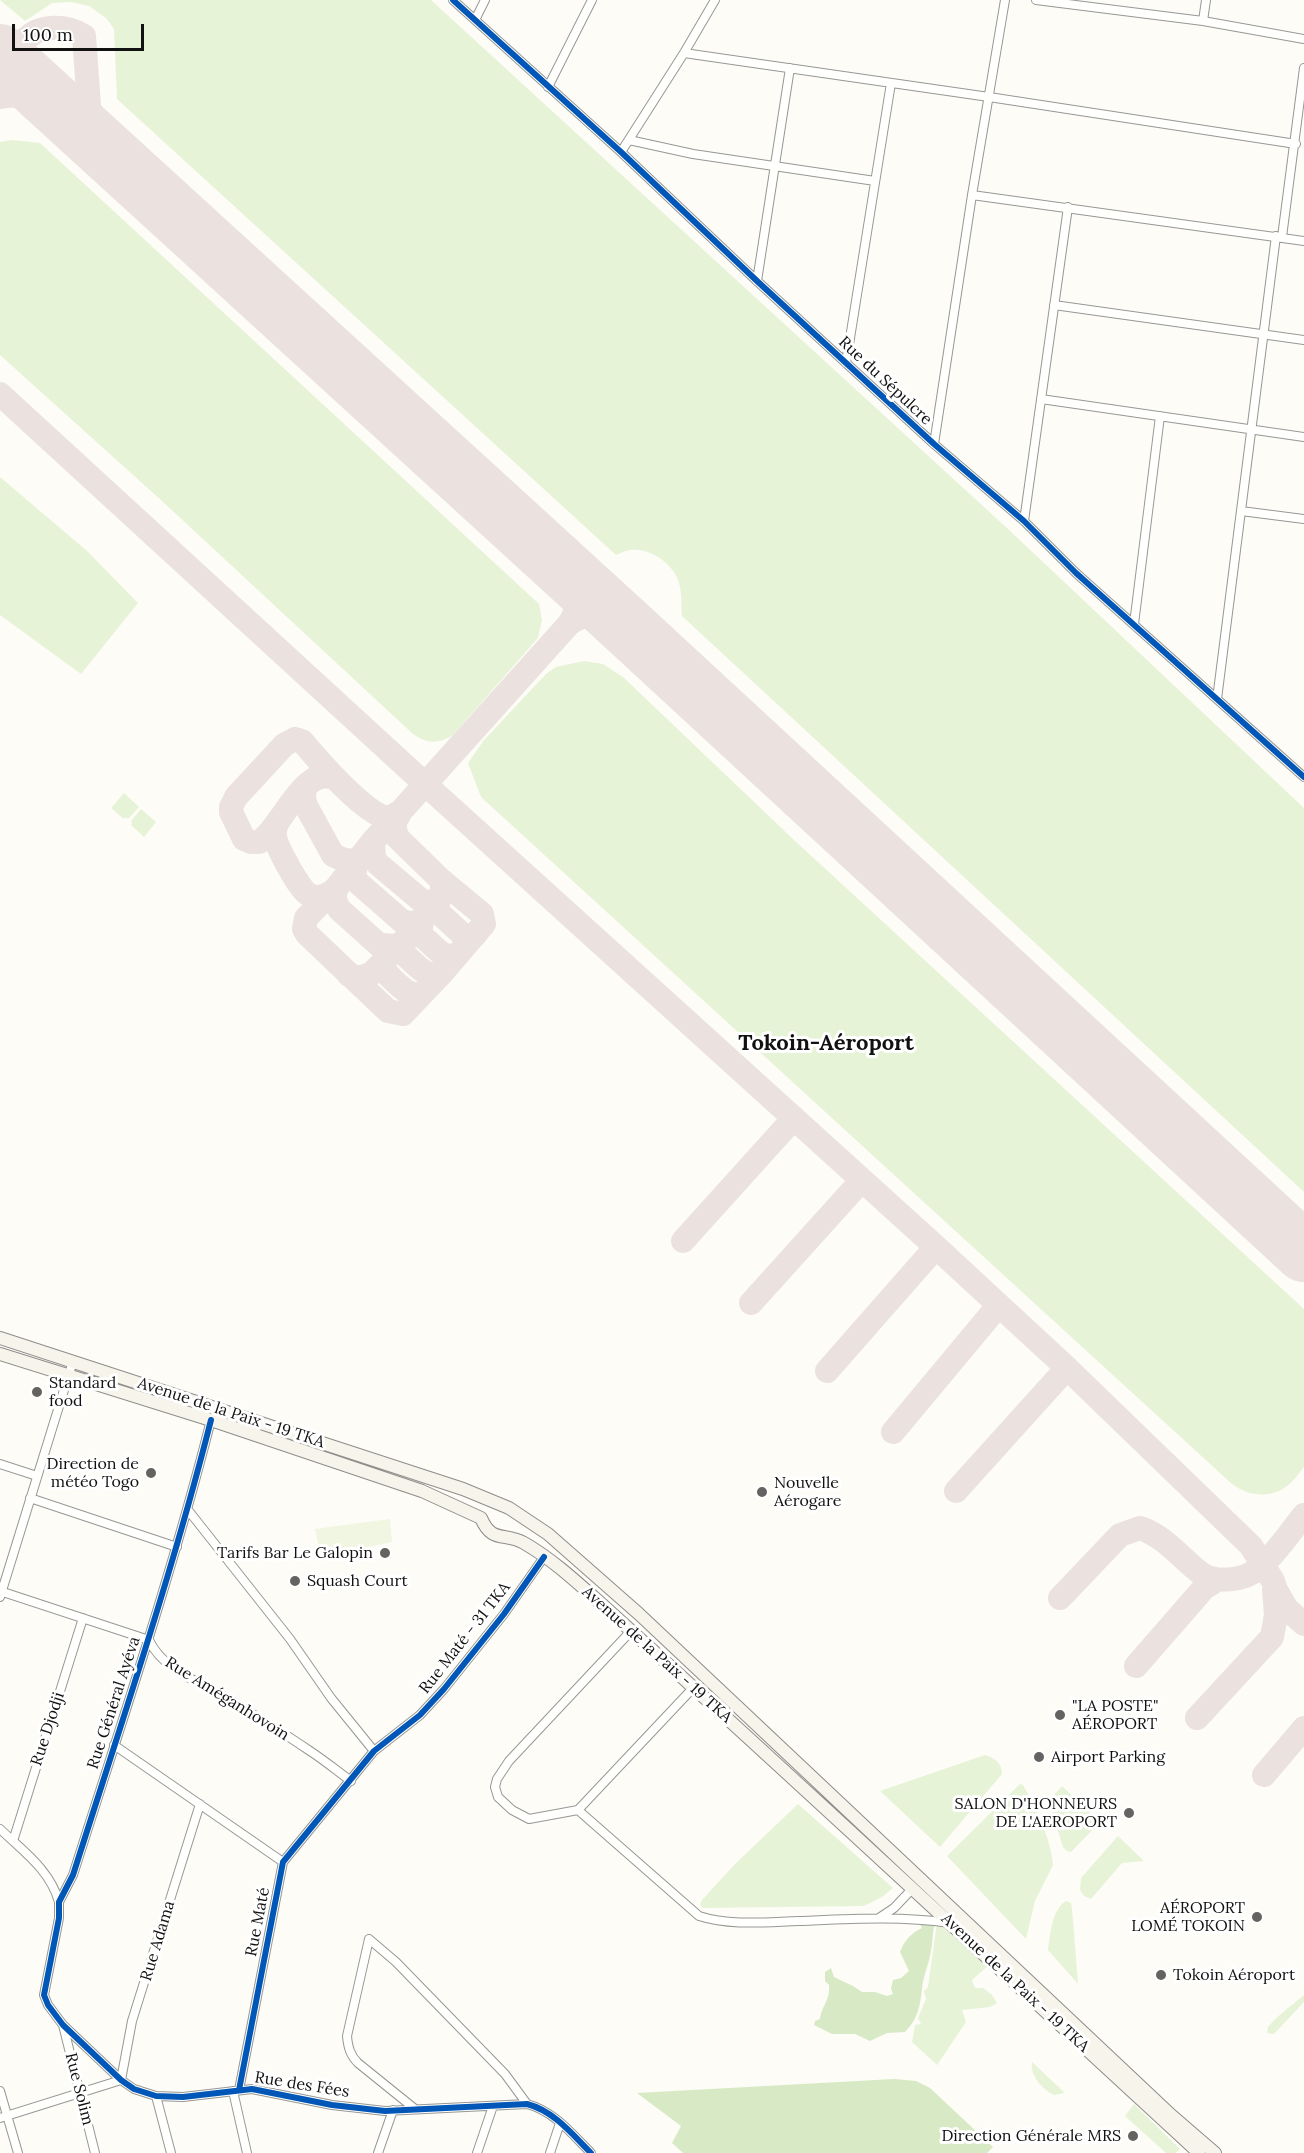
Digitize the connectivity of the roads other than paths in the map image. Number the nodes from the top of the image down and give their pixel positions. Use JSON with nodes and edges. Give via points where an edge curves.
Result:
{"nodes":[{"id":1,"x":453,"y":0,"type":"edge"},
{"id":2,"x":485,"y":0,"type":"edge"},
{"id":3,"x":592,"y":0,"type":"edge"},
{"id":4,"x":715,"y":0,"type":"edge"},
{"id":5,"x":1005,"y":0,"type":"edge"},
{"id":6,"x":1036,"y":0,"type":"edge"},
{"id":7,"x":1206,"y":0,"type":"edge"},
{"id":8,"x":475,"y":20,"type":"junction"},
{"id":9,"x":1203,"y":21,"type":"junction"},
{"id":10,"x":1304,"y":39,"type":"edge"},
{"id":11,"x":684,"y":53,"type":"junction"},
{"id":12,"x":790,"y":68,"type":"junction"},
{"id":13,"x":1304,"y":68,"type":"edge"},
{"id":14,"x":891,"y":83,"type":"junction"},
{"id":15,"x":548,"y":87,"type":"junction"},
{"id":16,"x":989,"y":97,"type":"junction"},
{"id":17,"x":629,"y":140,"type":"junction"},
{"id":18,"x":1296,"y":144,"type":"junction"},
{"id":19,"x":621,"y":152,"type":"junction"},
{"id":20,"x":776,"y":168,"type":"junction"},
{"id":21,"x":875,"y":181,"type":"junction"},
{"id":22,"x":972,"y":195,"type":"junction"},
{"id":23,"x":1068,"y":207,"type":"junction"},
{"id":24,"x":1279,"y":237,"type":"junction"},
{"id":25,"x":1304,"y":241,"type":"edge"},
{"id":26,"x":757,"y":281,"type":"junction"},
{"id":27,"x":1054,"y":305,"type":"junction"},
{"id":28,"x":1263,"y":335,"type":"junction"},
{"id":29,"x":1304,"y":340,"type":"edge"},
{"id":30,"x":846,"y":363,"type":"junction"},
{"id":31,"x":1041,"y":399,"type":"junction"},
{"id":32,"x":1160,"y":416,"type":"junction"},
{"id":33,"x":1250,"y":429,"type":"junction"},
{"id":34,"x":1304,"y":437,"type":"edge"},
{"id":35,"x":934,"y":444,"type":"junction"},
{"id":36,"x":1241,"y":512,"type":"junction"},
{"id":37,"x":1304,"y":519,"type":"edge"},
{"id":38,"x":1024,"y":521,"type":"junction"},
{"id":39,"x":1134,"y":624,"type":"junction"},
{"id":40,"x":1217,"y":699,"type":"junction"},
{"id":41,"x":1304,"y":777,"type":"edge"},
{"id":42,"x":0,"y":1338,"type":"edge"},
{"id":43,"x":0,"y":1354,"type":"edge"},
{"id":44,"x":73,"y":1361,"type":"junction"},
{"id":45,"x":68,"y":1376,"type":"junction"},
{"id":46,"x":211,"y":1420,"type":"junction"},
{"id":47,"x":0,"y":1464,"type":"edge"},
{"id":48,"x":37,"y":1476,"type":"junction"},
{"id":49,"x":30,"y":1498,"type":"junction"},
{"id":50,"x":188,"y":1510,"type":"junction"},
{"id":51,"x":177,"y":1547,"type":"junction"},
{"id":52,"x":544,"y":1557,"type":"junction"},
{"id":53,"x":1,"y":1594,"type":"edge"},
{"id":54,"x":83,"y":1618,"type":"junction"},
{"id":55,"x":631,"y":1631,"type":"junction"},
{"id":56,"x":149,"y":1640,"type":"junction"},
{"id":57,"x":694,"y":1688,"type":"junction"},
{"id":58,"x":114,"y":1745,"type":"junction"},
{"id":59,"x":374,"y":1751,"type":"junction"},
{"id":60,"x":351,"y":1781,"type":"junction"},
{"id":61,"x":200,"y":1804,"type":"junction"},
{"id":62,"x":578,"y":1810,"type":"junction"},
{"id":63,"x":0,"y":1829,"type":"edge"},
{"id":64,"x":13,"y":1841,"type":"junction"},
{"id":65,"x":283,"y":1862,"type":"junction"},
{"id":66,"x":913,"y":1888,"type":"junction"},
{"id":67,"x":59,"y":1902,"type":"junction"},
{"id":68,"x":879,"y":1918,"type":"junction"},
{"id":69,"x":951,"y":1923,"type":"junction"},
{"id":70,"x":44,"y":1995,"type":"joint"},
{"id":71,"x":63,"y":2025,"type":"junction"},
{"id":72,"x":121,"y":2080,"type":"junction"},
{"id":73,"x":236,"y":2090,"type":"junction"},
{"id":74,"x":0,"y":2091,"type":"edge"},
{"id":75,"x":79,"y":2094,"type":"junction"},
{"id":76,"x":156,"y":2096,"type":"junction"},
{"id":77,"x":527,"y":2104,"type":"junction"},
{"id":78,"x":493,"y":2106,"type":"junction"},
{"id":79,"x":415,"y":2109,"type":"junction"},
{"id":80,"x":393,"y":2110,"type":"junction"},
{"id":81,"x":4,"y":2117,"type":"edge"},
{"id":82,"x":560,"y":2123,"type":"junction"},
{"id":83,"x":18,"y":2153,"type":"edge"},
{"id":84,"x":95,"y":2153,"type":"edge"},
{"id":85,"x":171,"y":2153,"type":"edge"},
{"id":86,"x":247,"y":2153,"type":"edge"},
{"id":87,"x":378,"y":2153,"type":"edge"},
{"id":88,"x":477,"y":2153,"type":"edge"},
{"id":89,"x":550,"y":2153,"type":"edge"},
{"id":90,"x":591,"y":2153,"type":"edge"},
{"id":91,"x":1199,"y":2153,"type":"edge"},
{"id":92,"x":1215,"y":2153,"type":"edge"}],
"edges":[{"from":1,"to":8,"type":"street","name":"Rue du Sépulcre"},
{"from":2,"to":8,"type":"street"},
{"from":3,"to":15,"type":"street"},
{"from":4,"to":11,"type":"street"},
{"from":5,"to":16,"type":"street"},
{"from":6,"to":9,"type":"street"},
{"from":7,"to":9,"type":"street"},
{"from":8,"to":15,"type":"street","name":"Rue du Sépulcre"},
{"from":9,"to":10,"type":"street"},
{"from":11,"to":12,"type":"street"},
{"from":11,"to":17,"type":"street"},
{"from":12,"to":14,"type":"street"},
{"from":12,"to":20,"type":"street"},
{"from":13,"to":18,"type":"street"},
{"from":14,"to":16,"type":"street"},
{"from":14,"to":21,"type":"street"},
{"from":15,"to":19,"type":"street","name":"Rue du Sépulcre"},
{"from":16,"to":18,"type":"street"},
{"from":16,"to":22,"type":"street"},
{"from":17,"to":19,"type":"street"},
{"from":17,"to":20,"type":"street"},
{"from":18,"to":24,"type":"street"},
{"from":19,"to":26,"type":"street","name":"Rue du Sépulcre"},
{"from":20,"to":21,"type":"street"},
{"from":20,"to":26,"type":"street"},
{"from":21,"to":30,"type":"street"},
{"from":22,"to":23,"type":"street"},
{"from":22,"to":35,"type":"street"},
{"from":23,"to":24,"type":"street"},
{"from":23,"to":27,"type":"street"},
{"from":24,"to":25,"type":"street"},
{"from":24,"to":28,"type":"street"},
{"from":26,"to":30,"type":"street","name":"Rue du Sépulcre"},
{"from":27,"to":28,"type":"street"},
{"from":27,"to":31,"type":"street"},
{"from":28,"to":29,"type":"street"},
{"from":28,"to":33,"type":"street"},
{"from":30,"to":35,"type":"street","name":"Rue du Sépulcre"},
{"from":31,"to":32,"type":"street"},
{"from":31,"to":38,"type":"street"},
{"from":32,"to":33,"type":"street"},
{"from":32,"to":39,"type":"street"},
{"from":33,"to":34,"type":"street"},
{"from":33,"to":36,"type":"street"},
{"from":35,"to":38,"type":"street","name":"Rue du Sépulcre"},
{"from":36,"to":37,"type":"street"},
{"from":36,"to":40,"type":"street"},
{"from":38,"to":39,"type":"street","name":"Rue du Sépulcre"},
{"from":39,"to":40,"type":"street","name":"Rue du Sépulcre"},
{"from":40,"to":41,"type":"street","name":"Rue du Sépulcre"},
{"from":42,"to":44,"type":"main road","name":"Avenue de la Paix - 19 TKA"},
{"from":43,"to":45,"type":"main road","name":"Avenue de la Paix - 19 TKA"},
{"from":44,"to":45,"type":"street"},
{"from":44,"to":92,"type":"main road","name":"Avenue de la Paix - 19 TKA","via":[[492,1499],[548,1534],[639,1614]]},
{"from":45,"to":46,"type":"main road","name":"Avenue de la Paix - 19 TKA"},
{"from":45,"to":48,"type":"street"},
{"from":46,"to":50,"type":"street","name":"Rue Général Ayéva"},
{"from":46,"to":52,"type":"main road","name":"Avenue de la Paix - 19 TKA","via":[[422,1491],[481,1518],[496,1537],[523,1542]]},
{"from":47,"to":48,"type":"street"},
{"from":48,"to":49,"type":"street"},
{"from":49,"to":51,"type":"street"},
{"from":49,"to":53,"type":"street"},
{"from":50,"to":51,"type":"street","name":"Rue Général Ayéva"},
{"from":50,"to":59,"type":"street"},
{"from":51,"to":56,"type":"street","name":"Rue Général Ayéva"},
{"from":52,"to":55,"type":"main road","name":"Avenue de la Paix - 19 TKA"},
{"from":52,"to":59,"type":"street","name":"Rue Maté - 31 TKA","via":[[444,1689]]},
{"from":53,"to":54,"type":"street"},
{"from":54,"to":56,"type":"street"},
{"from":54,"to":64,"type":"street","name":"Rue Djodji"},
{"from":55,"to":57,"type":"main road","name":"Avenue de la Paix - 19 TKA"},
{"from":55,"to":62,"type":"street","via":[[509,1761],[497,1779],[498,1797],[523,1817]]},
{"from":56,"to":58,"type":"street","name":"Rue Général Ayéva"},
{"from":56,"to":60,"type":"street","name":"Rue Améganhovoin","via":[[161,1657],[185,1675],[311,1751]]},
{"from":57,"to":62,"type":"street"},
{"from":57,"to":66,"type":"main road","name":"Avenue de la Paix - 19 TKA"},
{"from":58,"to":61,"type":"street"},
{"from":58,"to":67,"type":"street","name":"Rue Général Ayéva","via":[[73,1875]]},
{"from":59,"to":60,"type":"street","name":"Rue Maté - 31 TKA"},
{"from":60,"to":65,"type":"street","name":"Rue Maté"},
{"from":61,"to":65,"type":"street"},
{"from":61,"to":72,"type":"street","name":"Rue Adama","via":[[132,2021]]},
{"from":62,"to":68,"type":"street","via":[[699,1916],[718,1921],[762,1922]]},
{"from":63,"to":64,"type":"street"},
{"from":64,"to":67,"type":"street","via":[[46,1874]]},
{"from":65,"to":73,"type":"street","name":"Rue Maté"},
{"from":66,"to":68,"type":"street"},
{"from":66,"to":69,"type":"main road","name":"Avenue de la Paix - 19 TKA"},
{"from":67,"to":70,"type":"street","name":"Rue Général Ayéva"},
{"from":68,"to":69,"type":"street"},
{"from":69,"to":91,"type":"main road","name":"Avenue de la Paix - 19 TKA"},
{"from":70,"to":71,"type":"street","name":"Rue des Fées"},
{"from":71,"to":72,"type":"street","name":"Rue des Fées"},
{"from":71,"to":75,"type":"street","name":"Rue Solim"},
{"from":72,"to":75,"type":"street"},
{"from":72,"to":76,"type":"street","name":"Rue des Fées"},
{"from":73,"to":76,"type":"street","name":"Rue des Fées","via":[[183,2097]]},
{"from":73,"to":80,"type":"street","name":"Rue des Fées","via":[[259,2089],[332,2105]]},
{"from":73,"to":86,"type":"street"},
{"from":74,"to":81,"type":"street"},
{"from":75,"to":81,"type":"street"},
{"from":75,"to":84,"type":"street","name":"Rue Solim"},
{"from":76,"to":85,"type":"street"},
{"from":77,"to":78,"type":"street","name":"Rue des Fées"},
{"from":77,"to":79,"type":"street","via":[[505,2074],[369,1939],[348,2046],[358,2063]]},
{"from":77,"to":82,"type":"street","via":[[540,2107]]},
{"from":78,"to":79,"type":"street","name":"Rue des Fées"},
{"from":78,"to":88,"type":"street"},
{"from":79,"to":80,"type":"street","name":"Rue des Fées"},
{"from":80,"to":87,"type":"street"},
{"from":81,"to":83,"type":"street"},
{"from":82,"to":89,"type":"street"},
{"from":82,"to":90,"type":"street"}]}
